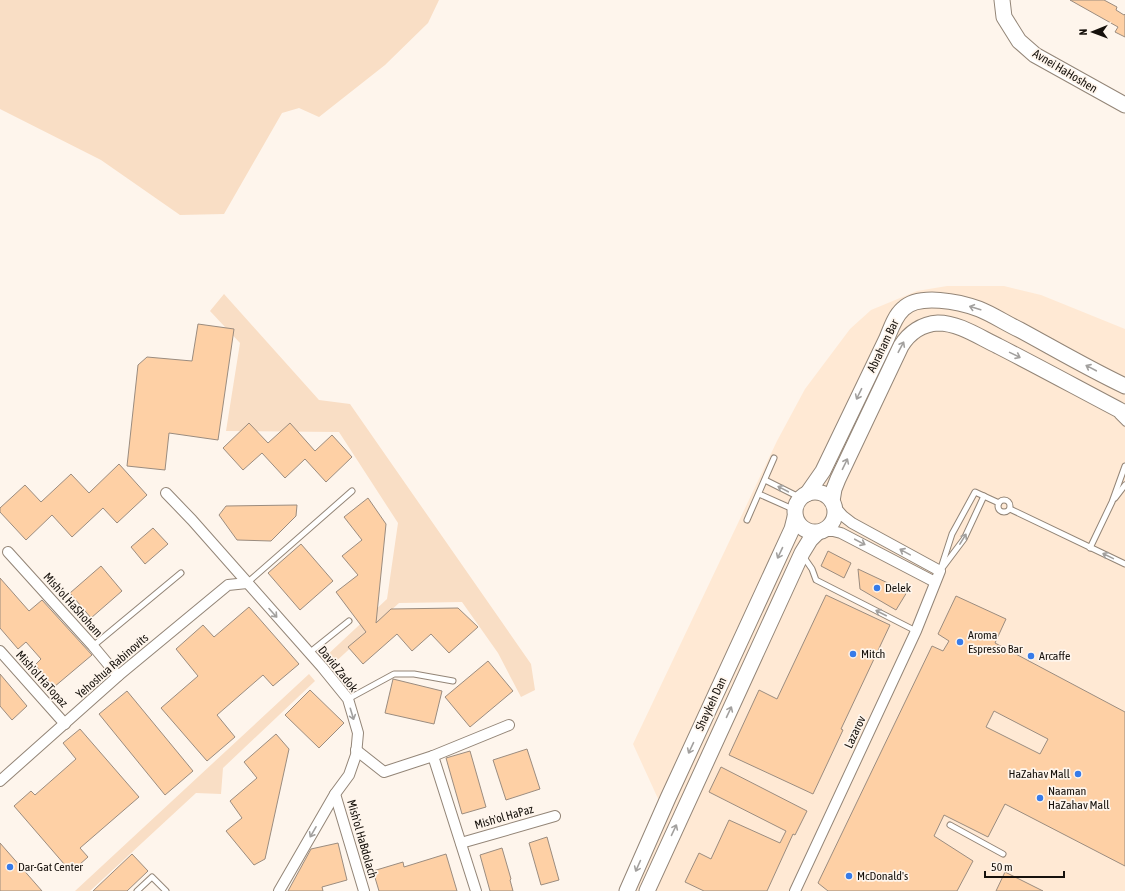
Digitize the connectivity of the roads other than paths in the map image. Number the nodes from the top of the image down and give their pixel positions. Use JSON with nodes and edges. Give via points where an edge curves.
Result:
{"nodes":[{"id":1,"x":1002,"y":0,"type":"edge"},
{"id":2,"x":1125,"y":105,"type":"edge"},
{"id":3,"x":1125,"y":386,"type":"edge"},
{"id":4,"x":1092,"y":396,"type":"junction"},
{"id":5,"x":1125,"y":413,"type":"edge"},
{"id":6,"x":1125,"y":423,"type":"edge"},
{"id":7,"x":774,"y":458,"type":"dead end"},
{"id":8,"x":1125,"y":466,"type":"edge"},
{"id":9,"x":765,"y":480,"type":"junction"},
{"id":10,"x":1125,"y":485,"type":"edge"},
{"id":11,"x":352,"y":491,"type":"dead end"},
{"id":12,"x":166,"y":493,"type":"dead end"},
{"id":13,"x":759,"y":494,"type":"junction"},
{"id":14,"x":984,"y":496,"type":"junction"},
{"id":15,"x":1112,"y":502,"type":"junction"},
{"id":16,"x":999,"y":503,"type":"junction"},
{"id":17,"x":833,"y":504,"type":"junction"},
{"id":18,"x":799,"y":505,"type":"junction"},
{"id":19,"x":1010,"y":509,"type":"junction"},
{"id":20,"x":747,"y":520,"type":"dead end"},
{"id":21,"x":820,"y":532,"type":"junction"},
{"id":22,"x":1090,"y":548,"type":"junction"},
{"id":23,"x":8,"y":552,"type":"dead end"},
{"id":24,"x":802,"y":553,"type":"junction"},
{"id":25,"x":1125,"y":564,"type":"edge"},
{"id":26,"x":940,"y":571,"type":"junction"},
{"id":27,"x":181,"y":573,"type":"dead end"},
{"id":28,"x":935,"y":582,"type":"junction"},
{"id":29,"x":247,"y":583,"type":"junction"},
{"id":30,"x":349,"y":621,"type":"dead end"},
{"id":31,"x":916,"y":631,"type":"junction"},
{"id":32,"x":93,"y":646,"type":"junction"},
{"id":33,"x":0,"y":651,"type":"edge"},
{"id":34,"x":309,"y":653,"type":"junction"},
{"id":35,"x":118,"y":676,"type":"junction"},
{"id":36,"x":454,"y":681,"type":"dead end"},
{"id":37,"x":348,"y":699,"type":"junction"},
{"id":38,"x":64,"y":724,"type":"junction"},
{"id":39,"x":509,"y":725,"type":"dead end"},
{"id":40,"x":356,"y":750,"type":"junction"},
{"id":41,"x":433,"y":756,"type":"junction"},
{"id":42,"x":0,"y":782,"type":"edge"},
{"id":43,"x":335,"y":794,"type":"junction"},
{"id":44,"x":555,"y":816,"type":"dead end"},
{"id":45,"x":950,"y":825,"type":"dead end"},
{"id":46,"x":461,"y":842,"type":"junction"},
{"id":47,"x":1003,"y":854,"type":"dead end"},
{"id":48,"x":137,"y":891,"type":"edge"},
{"id":49,"x":166,"y":891,"type":"edge"},
{"id":50,"x":279,"y":891,"type":"edge"},
{"id":51,"x":364,"y":891,"type":"edge"},
{"id":52,"x":476,"y":891,"type":"edge"},
{"id":53,"x":627,"y":891,"type":"edge"},
{"id":54,"x":647,"y":891,"type":"edge"},
{"id":55,"x":795,"y":891,"type":"edge"}],
"edges":[{"from":1,"to":2,"type":"street","name":"Avnei HaHoshen","via":[[1004,17],[1019,41],[1035,54]]},
{"from":3,"to":18,"type":"street","name":"Abraham Bar","one_way":true,"via":[[980,309],[938,300],[912,303],[903,308],[893,323],[822,471]]},
{"from":4,"to":5,"type":"street","name":"Abraham Bar"},
{"from":4,"to":6,"type":"lane"},
{"from":17,"to":4,"type":"street","name":"Abraham Bar","one_way":true,"via":[[838,479],[901,346],[906,337],[919,328],[939,323],[960,328]]},
{"from":7,"to":9,"type":"lane"},
{"from":8,"to":15,"type":"lane"},
{"from":9,"to":13,"type":"lane"},
{"from":18,"to":9,"type":"lane","one_way":true},
{"from":10,"to":15,"type":"lane"},
{"from":11,"to":29,"type":"lane"},
{"from":12,"to":29,"type":"street","name":"David Zadok"},
{"from":13,"to":18,"type":"lane"},
{"from":13,"to":20,"type":"lane"},
{"from":14,"to":16,"type":"lane"},
{"from":26,"to":14,"type":"lane","one_way":true,"via":[[964,539]]},
{"from":14,"to":26,"type":"lane","via":[[975,492],[952,534]]},
{"from":15,"to":22,"type":"lane"},
{"from":16,"to":19,"type":"lane","via":[[1008,501]]},
{"from":16,"to":19,"type":"lane","via":[[998,507],[1002,512],[1006,513]]},
{"from":17,"to":18,"type":"street","via":[[827,496],[814,492]]},
{"from":17,"to":21,"type":"street","via":[[833,521]]},
{"from":26,"to":17,"type":"street","one_way":true,"via":[[852,523]]},
{"from":18,"to":21,"type":"street","via":[[798,524],[810,532]]},
{"from":18,"to":53,"type":"street","name":"Shaykeh Dan","one_way":true,"via":[[792,529]]},
{"from":19,"to":22,"type":"lane"},
{"from":21,"to":24,"type":"street","name":"Shaykeh Dan","via":[[810,540]]},
{"from":21,"to":28,"type":"street","one_way":true,"via":[[841,532]]},
{"from":25,"to":22,"type":"lane","one_way":true},
{"from":23,"to":32,"type":"street","name":"Mish'ol HaShoham"},
{"from":31,"to":24,"type":"lane","one_way":true,"via":[[816,580]]},
{"from":54,"to":24,"type":"street","name":"Shaykeh Dan","one_way":true},
{"from":26,"to":28,"type":"street","name":"Lazarov"},
{"from":27,"to":32,"type":"lane"},
{"from":28,"to":31,"type":"street","name":"Lazarov"},
{"from":29,"to":34,"type":"street","name":"David Zadok","one_way":true},
{"from":29,"to":35,"type":"street","name":"Yehoshua Rabinovits","via":[[228,585]]},
{"from":30,"to":34,"type":"lane"},
{"from":31,"to":55,"type":"street","name":"Lazarov"},
{"from":32,"to":35,"type":"street","name":"Mish'ol HaShoham"},
{"from":33,"to":38,"type":"street","name":"Mish'ol HaTopaz"},
{"from":34,"to":37,"type":"street","name":"David Zadok"},
{"from":35,"to":38,"type":"street","name":"Yehoshua Rabinovits"},
{"from":36,"to":37,"type":"lane","via":[[414,674],[394,674]]},
{"from":37,"to":40,"type":"street","name":"David Zadok","one_way":true,"via":[[358,733]]},
{"from":38,"to":42,"type":"street","name":"Yehoshua Rabinovits"},
{"from":39,"to":41,"type":"street"},
{"from":40,"to":41,"type":"street","via":[[384,772]]},
{"from":40,"to":43,"type":"street","name":"David Zadok","via":[[349,775]]},
{"from":41,"to":46,"type":"street"},
{"from":43,"to":50,"type":"street","name":"David Zadok","one_way":true},
{"from":43,"to":51,"type":"street","name":"Mish'ol HaBdolach"},
{"from":44,"to":46,"type":"street","name":"Mish'ol HaPaz"},
{"from":45,"to":47,"type":"lane"},
{"from":46,"to":52,"type":"street"},
{"from":48,"to":49,"type":"lane","via":[[152,877]]}]}
